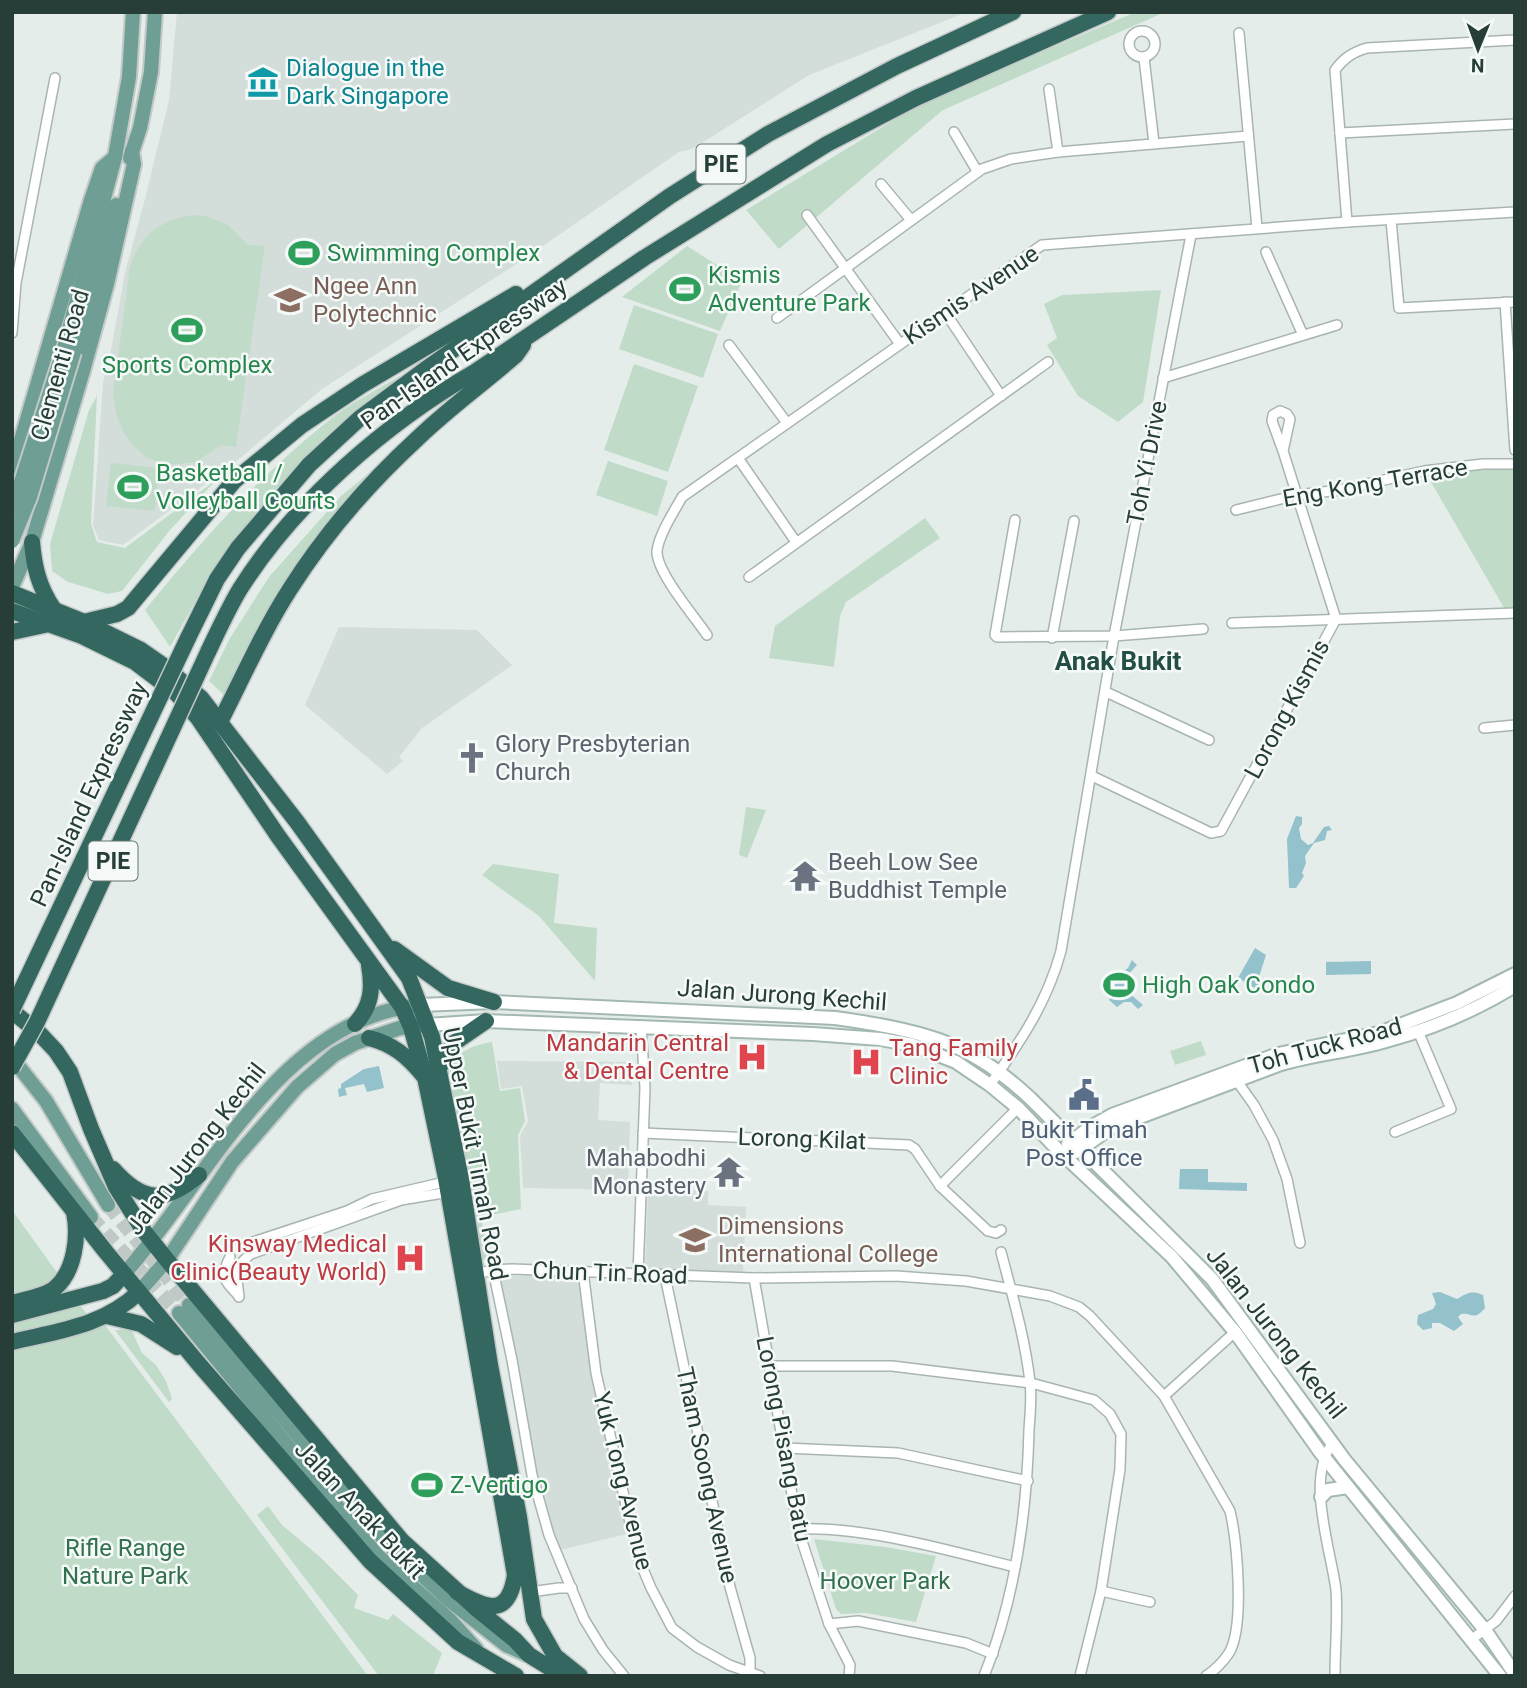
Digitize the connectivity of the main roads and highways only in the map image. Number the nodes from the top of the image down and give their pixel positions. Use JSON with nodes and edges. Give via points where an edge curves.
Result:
{"nodes":[{"id":1,"x":133,"y":12,"type":"edge"},
{"id":2,"x":155,"y":12,"type":"edge"},
{"id":3,"x":1013,"y":12,"type":"edge"},
{"id":4,"x":1108,"y":12,"type":"edge"},
{"id":5,"x":132,"y":151,"type":"junction"},
{"id":6,"x":115,"y":157,"type":"junction"},
{"id":7,"x":555,"y":278,"type":"junction"},
{"id":8,"x":526,"y":336,"type":"junction"},
{"id":9,"x":68,"y":352,"type":"junction"},
{"id":10,"x":13,"y":466,"type":"edge"},
{"id":11,"x":45,"y":496,"type":"junction"},
{"id":12,"x":12,"y":504,"type":"edge"},
{"id":13,"x":12,"y":510,"type":"edge"},
{"id":14,"x":12,"y":541,"type":"edge"},
{"id":15,"x":32,"y":542,"type":"junction"},
{"id":16,"x":12,"y":587,"type":"edge"},
{"id":17,"x":12,"y":593,"type":"edge"},
{"id":18,"x":12,"y":611,"type":"edge"},
{"id":19,"x":52,"y":617,"type":"junction"},
{"id":20,"x":84,"y":622,"type":"junction"},
{"id":21,"x":12,"y":632,"type":"edge"},
{"id":22,"x":220,"y":722,"type":"junction"},
{"id":23,"x":384,"y":942,"type":"junction"},
{"id":24,"x":368,"y":962,"type":"junction"},
{"id":25,"x":1515,"y":974,"type":"edge"},
{"id":26,"x":1515,"y":986,"type":"edge"},
{"id":27,"x":494,"y":1002,"type":"junction"},
{"id":28,"x":420,"y":1005,"type":"junction"},
{"id":29,"x":402,"y":1007,"type":"junction"},
{"id":30,"x":12,"y":1011,"type":"edge"},
{"id":31,"x":486,"y":1021,"type":"junction"},
{"id":32,"x":355,"y":1024,"type":"junction"},
{"id":33,"x":419,"y":1026,"type":"junction"},
{"id":34,"x":369,"y":1038,"type":"junction"},
{"id":35,"x":12,"y":1058,"type":"edge"},
{"id":36,"x":12,"y":1067,"type":"edge"},
{"id":37,"x":439,"y":1068,"type":"junction"},
{"id":38,"x":425,"y":1077,"type":"junction"},
{"id":39,"x":1234,"y":1077,"type":"junction"},
{"id":40,"x":12,"y":1109,"type":"edge"},
{"id":41,"x":12,"y":1133,"type":"edge"},
{"id":42,"x":1076,"y":1145,"type":"junction"},
{"id":43,"x":1063,"y":1155,"type":"junction"},
{"id":44,"x":102,"y":1157,"type":"junction"},
{"id":45,"x":199,"y":1175,"type":"junction"},
{"id":46,"x":454,"y":1186,"type":"junction"},
{"id":47,"x":108,"y":1205,"type":"tunnel mouth"},
{"id":48,"x":73,"y":1210,"type":"junction"},
{"id":49,"x":91,"y":1217,"type":"tunnel mouth"},
{"id":50,"x":154,"y":1241,"type":"junction"},
{"id":51,"x":167,"y":1260,"type":"junction"},
{"id":52,"x":124,"y":1274,"type":"junction"},
{"id":53,"x":139,"y":1292,"type":"junction"},
{"id":54,"x":12,"y":1303,"type":"edge"},
{"id":55,"x":12,"y":1315,"type":"edge"},
{"id":56,"x":107,"y":1316,"type":"junction"},
{"id":57,"x":12,"y":1342,"type":"edge"},
{"id":58,"x":198,"y":1363,"type":"junction"},
{"id":59,"x":1348,"y":1487,"type":"junction"},
{"id":60,"x":1321,"y":1497,"type":"road end"},
{"id":61,"x":1452,"y":1590,"type":"junction"},
{"id":62,"x":457,"y":1592,"type":"junction"},
{"id":63,"x":1439,"y":1601,"type":"junction"},
{"id":64,"x":479,"y":1653,"type":"junction"},
{"id":65,"x":529,"y":1655,"type":"junction"},
{"id":66,"x":512,"y":1674,"type":"edge"},
{"id":67,"x":1515,"y":1674,"type":"edge"},
{"id":68,"x":563,"y":1676,"type":"edge"},
{"id":69,"x":580,"y":1676,"type":"edge"},
{"id":70,"x":1500,"y":1676,"type":"edge"}],
"edges":[{"from":1,"to":6,"type":"main road","name":"Clementi Road","via":[[129,77]]},
{"from":2,"to":5,"type":"main road","name":"Clementi Road","via":[[151,72]]},
{"from":3,"to":7,"type":"highway","name":"Pan-Island Expressway","number":"PIE","via":[[768,134],[670,196]]},
{"from":4,"to":8,"type":"highway","name":"Pan-Island Expressway","number":"PIE","via":[[916,98],[827,144]]},
{"from":5,"to":9,"type":"main road","name":"Clementi Road"},
{"from":5,"to":11,"type":"main road","name":"Clementi Road","via":[[134,164],[107,284]]},
{"from":6,"to":9,"type":"main road","name":"Clementi Road"},
{"from":6,"to":10,"type":"main road","name":"Clementi Road","via":[[102,168],[91,200]]},
{"from":7,"to":20,"type":"highway","via":[[520,292],[302,425],[234,481],[128,608]]},
{"from":7,"to":30,"type":"highway","name":"Pan-Island Expressway","number":"PIE","bridge":true,"via":[[360,418],[309,465],[238,548],[188,638]]},
{"from":8,"to":22,"type":"highway","via":[[521,351],[418,438],[365,490],[324,541],[289,589]]},
{"from":8,"to":36,"type":"highway","name":"Pan-Island Expressway","number":"PIE","bridge":true,"via":[[383,435],[306,505],[240,590]]},
{"from":9,"to":13,"type":"main road","name":"Clementi Road","bridge":true},
{"from":9,"to":14,"type":"main road","name":"Clementi Road","bridge":true,"via":[[30,497]]},
{"from":11,"to":12,"type":"main road","via":[[36,509],[27,512]]},
{"from":11,"to":15,"type":"main road","name":"Clementi Road"},
{"from":15,"to":16,"type":"main road","name":"Clementi Road"},
{"from":15,"to":19,"type":"highway","via":[[37,577]]},
{"from":17,"to":19,"type":"highway","name":"Upper Bukit Timah Road"},
{"from":18,"to":19,"type":"highway","name":"Upper Bukit Timah Road"},
{"from":19,"to":20,"type":"highway","name":"Upper Bukit Timah Road"},
{"from":19,"to":21,"type":"highway"},
{"from":19,"to":24,"type":"highway","name":"Upper Bukit Timah Road","via":[[135,662],[176,693]]},
{"from":20,"to":22,"type":"highway","name":"Upper Bukit Timah Road","via":[[164,666],[201,698]]},
{"from":22,"to":23,"type":"highway","name":"Upper Bukit Timah Road"},
{"from":23,"to":27,"type":"highway","via":[[448,988]]},
{"from":23,"to":28,"type":"highway","name":"Upper Bukit Timah Road","via":[[409,978]]},
{"from":24,"to":29,"type":"highway","name":"Upper Bukit Timah Road"},
{"from":24,"to":32,"type":"highway","via":[[370,1001]]},
{"from":25,"to":39,"type":"main road","name":"Toh Tuck Road","via":[[1457,1003],[1379,1033],[1278,1054]]},
{"from":26,"to":39,"type":"main road","name":"Toh Tuck Road","via":[[1418,1031]]},
{"from":27,"to":28,"type":"main road","name":"Jalan Jurong Kechil"},
{"from":27,"to":42,"type":"main road","name":"Jalan Jurong Kechil","via":[[835,1018],[930,1035],[1000,1071]]},
{"from":28,"to":29,"type":"main road","name":"Jalan Jurong Kechil"},
{"from":28,"to":33,"type":"highway","name":"Upper Bukit Timah Road"},
{"from":29,"to":32,"type":"main road","name":"Jalan Jurong Kechil"},
{"from":29,"to":33,"type":"highway","name":"Upper Bukit Timah Road"},
{"from":30,"to":44,"type":"highway","name":"Jalan Anak Bukit","via":[[40,1034],[70,1072]]},
{"from":31,"to":33,"type":"main road","name":"Jalan Jurong Kechil"},
{"from":31,"to":37,"type":"highway","via":[[454,1043]]},
{"from":31,"to":43,"type":"main road","name":"Jalan Jurong Kechil","via":[[880,1039],[956,1062],[1018,1108]]},
{"from":32,"to":45,"type":"main road","name":"Jalan Jurong Kechil","via":[[326,1038],[277,1081]]},
{"from":33,"to":34,"type":"main road","name":"Jalan Jurong Kechil"},
{"from":33,"to":37,"type":"highway","name":"Upper Bukit Timah Road"},
{"from":33,"to":38,"type":"highway","name":"Upper Bukit Timah Road"},
{"from":34,"to":38,"type":"highway","via":[[399,1049]]},
{"from":34,"to":51,"type":"main road","name":"Jalan Jurong Kechil","via":[[335,1054],[297,1087],[232,1162]]},
{"from":35,"to":47,"type":"main road","via":[[46,1101]]},
{"from":37,"to":46,"type":"highway","name":"Upper Bukit Timah Road"},
{"from":38,"to":46,"type":"highway","name":"Upper Bukit Timah Road"},
{"from":39,"to":42,"type":"main road","name":"Toh Tuck Road"},
{"from":40,"to":49,"type":"main road"},
{"from":41,"to":48,"type":"highway","name":"Jalan Anak Bukit"},
{"from":42,"to":43,"type":"main road","name":"Toh Tuck Road"},
{"from":42,"to":61,"type":"main road","name":"Jalan Jurong Kechil","via":[[1212,1279],[1333,1443]]},
{"from":43,"to":59,"type":"main road","name":"Jalan Jurong Kechil","via":[[1172,1257],[1235,1332]]},
{"from":44,"to":45,"type":"highway","via":[[129,1187],[145,1195],[173,1193]]},
{"from":44,"to":50,"type":"highway","name":"Jalan Anak Bukit","via":[[127,1206]]},
{"from":45,"to":50,"type":"main road","name":"Jalan Jurong Kechil"},
{"from":46,"to":62,"type":"highway","name":"Upper Bukit Timah Road","via":[[515,1575],[512,1593],[495,1606],[482,1605]]},
{"from":46,"to":69,"type":"highway","name":"Upper Bukit Timah Road","via":[[476,1274],[534,1619],[555,1656]]},
{"from":48,"to":52,"type":"highway","name":"Jalan Anak Bukit"},
{"from":48,"to":54,"type":"highway","via":[[77,1236],[60,1282],[53,1289]]},
{"from":50,"to":51,"type":"highway","name":"Jalan Anak Bukit"},
{"from":50,"to":52,"type":"main road","name":"Jalan Jurong Kechil"},
{"from":51,"to":53,"type":"main road","name":"Jalan Jurong Kechil"},
{"from":51,"to":62,"type":"highway","name":"Jalan Anak Bukit","via":[[402,1541]]},
{"from":52,"to":53,"type":"highway","name":"Jalan Anak Bukit"},
{"from":52,"to":55,"type":"highway","via":[[103,1291]]},
{"from":53,"to":56,"type":"highway"},
{"from":53,"to":58,"type":"highway","name":"Jalan Anak Bukit"},
{"from":56,"to":57,"type":"highway"},
{"from":56,"to":58,"type":"highway","via":[[141,1324]]},
{"from":58,"to":64,"type":"highway","name":"Jalan Anak Bukit","via":[[370,1561],[458,1642]]},
{"from":59,"to":60,"type":"main road","via":[[1328,1490]]},
{"from":59,"to":63,"type":"main road","name":"Jalan Jurong Kechil"},
{"from":61,"to":63,"type":"main road","via":[[1448,1602]]},
{"from":61,"to":67,"type":"main road","name":"Jalan Jurong Kechil"},
{"from":62,"to":65,"type":"highway","name":"Jalan Anak Bukit"},
{"from":63,"to":70,"type":"main road","name":"Jalan Jurong Kechil"},
{"from":64,"to":65,"type":"main road","name":"Jalan Anak Bukit","via":[[450,1620],[378,1556],[184,1309],[388,1544],[506,1645]]},
{"from":64,"to":66,"type":"highway"},
{"from":65,"to":68,"type":"highway","name":"Jalan Anak Bukit"}]}
